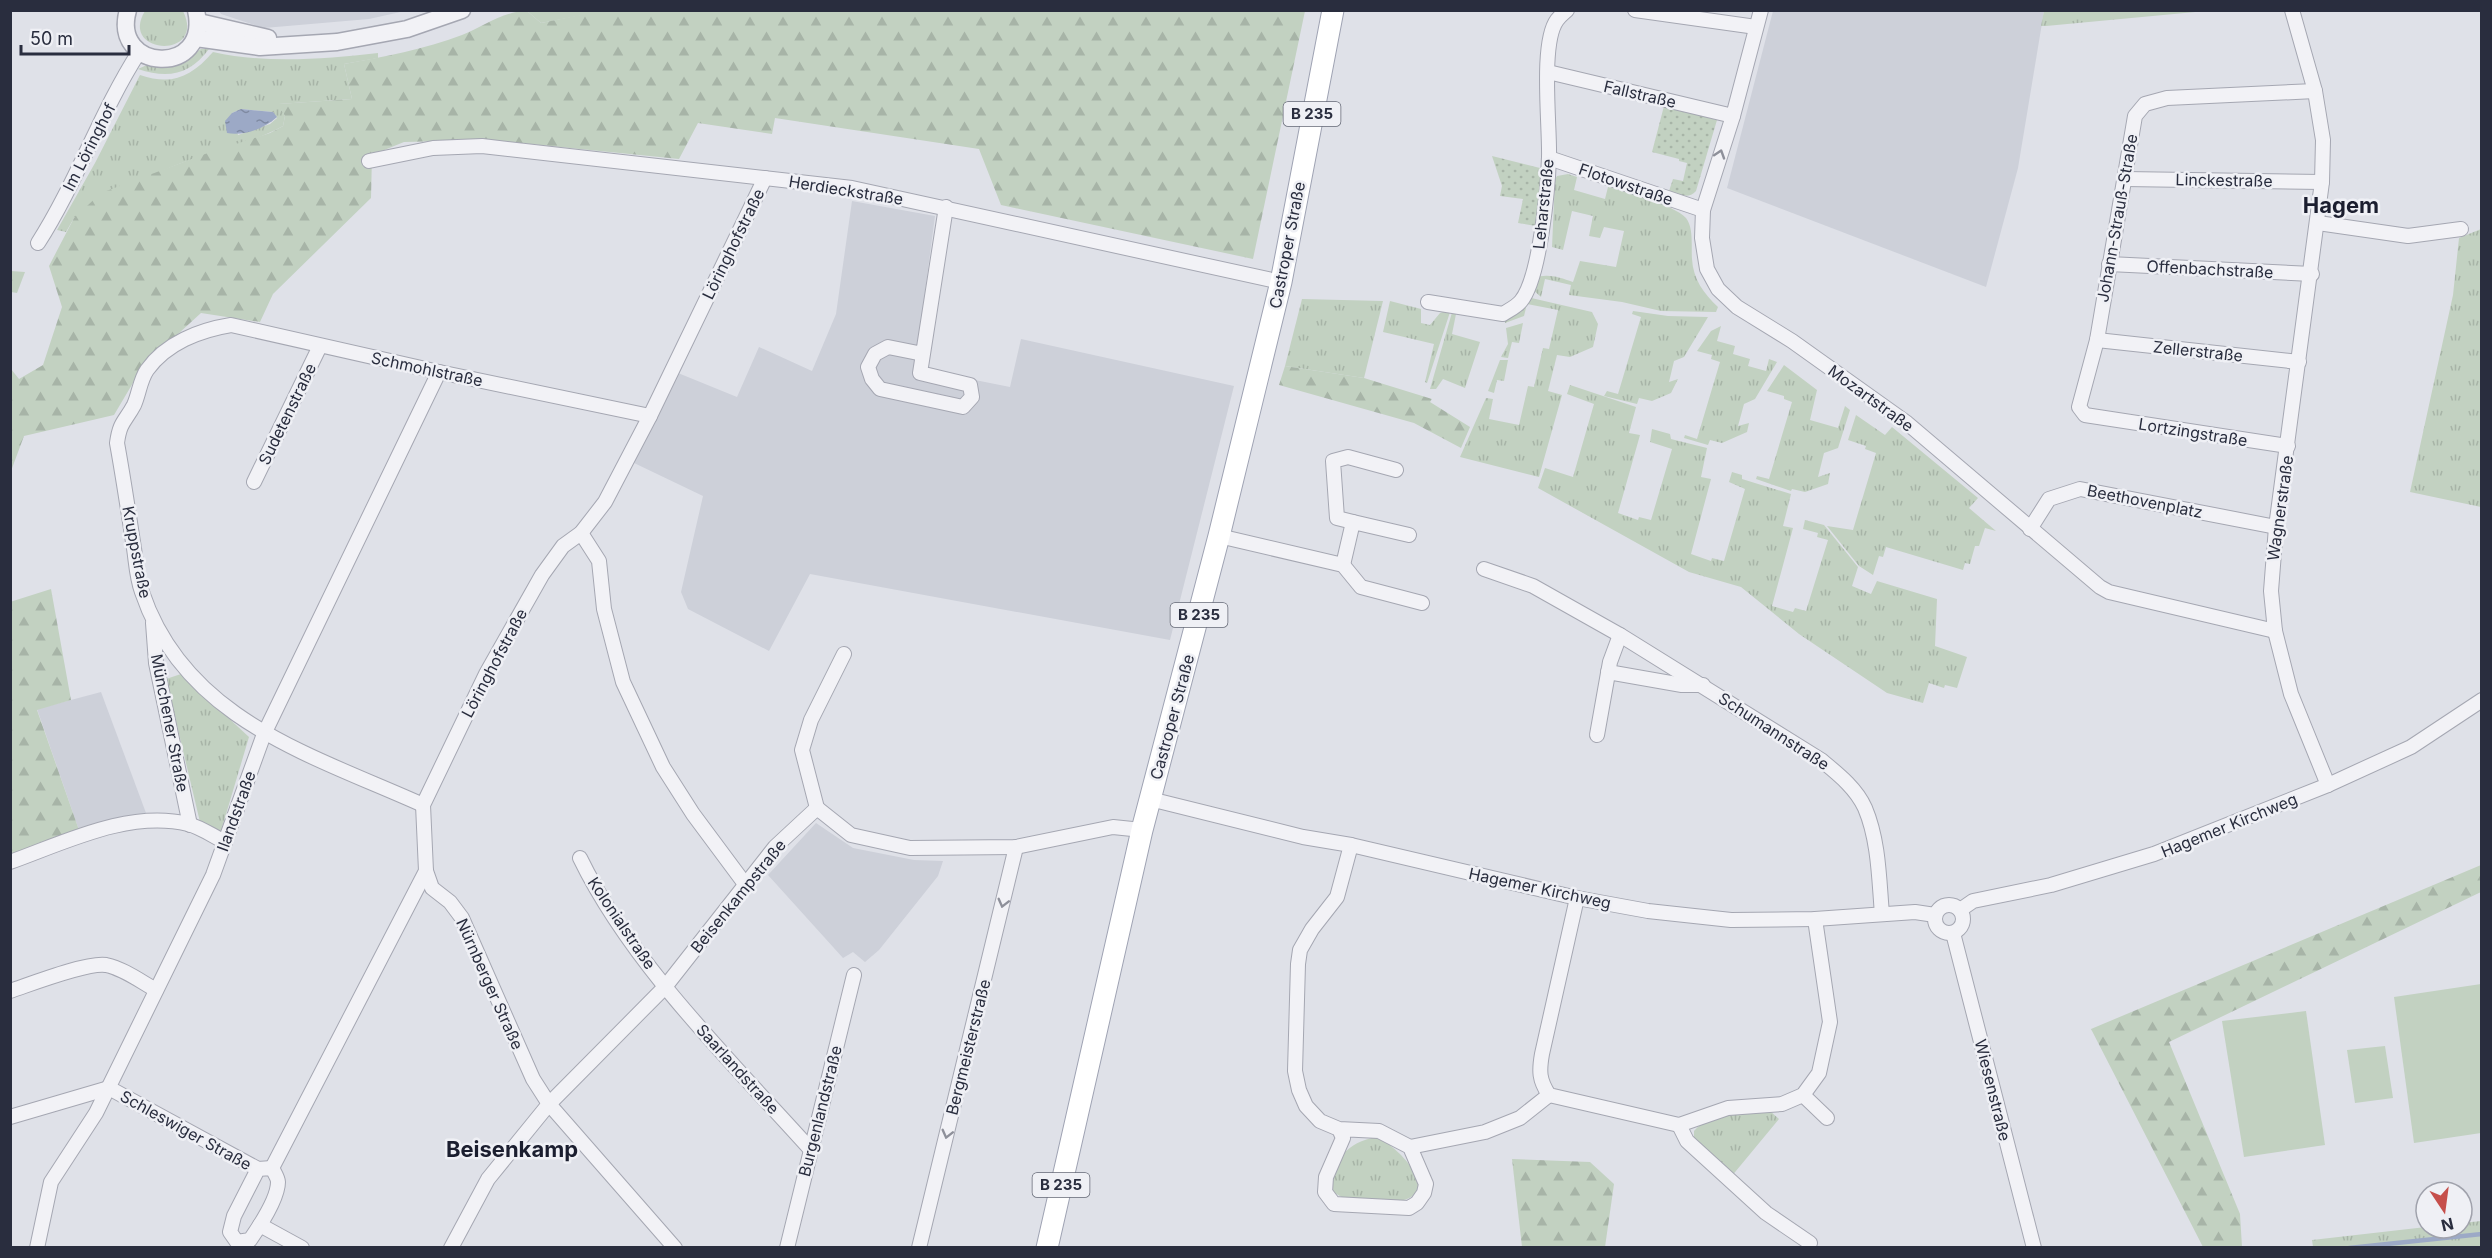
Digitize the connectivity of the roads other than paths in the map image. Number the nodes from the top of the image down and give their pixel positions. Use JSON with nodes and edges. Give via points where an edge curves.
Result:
{"nodes":[{"id":1,"x":462,"y":10,"type":"edge"},
{"id":2,"x":1333,"y":10,"type":"edge"},
{"id":3,"x":1567,"y":10,"type":"edge"},
{"id":4,"x":1635,"y":10,"type":"edge"},
{"id":5,"x":1761,"y":10,"type":"edge"},
{"id":6,"x":2292,"y":10,"type":"edge"},
{"id":7,"x":127,"y":11,"type":"edge"},
{"id":8,"x":197,"y":23,"type":"edge"},
{"id":9,"x":1756,"y":27,"type":"junction"},
{"id":10,"x":140,"y":52,"type":"junction"},
{"id":11,"x":1548,"y":72,"type":"junction"},
{"id":12,"x":2314,"y":91,"type":"junction"},
{"id":13,"x":1733,"y":116,"type":"junction"},
{"id":14,"x":1549,"y":158,"type":"junction"},
{"id":15,"x":369,"y":161,"type":"dead end"},
{"id":16,"x":765,"y":178,"type":"junction"},
{"id":17,"x":2125,"y":179,"type":"junction"},
{"id":18,"x":2322,"y":182,"type":"junction"},
{"id":19,"x":946,"y":207,"type":"junction"},
{"id":20,"x":1702,"y":210,"type":"junction"},
{"id":21,"x":2318,"y":223,"type":"junction"},
{"id":22,"x":2461,"y":229,"type":"dead end"},
{"id":23,"x":38,"y":243,"type":"dead end"},
{"id":24,"x":2109,"y":264,"type":"junction"},
{"id":25,"x":2312,"y":274,"type":"junction"},
{"id":26,"x":1281,"y":282,"type":"junction"},
{"id":27,"x":1428,"y":302,"type":"dead end"},
{"id":28,"x":204,"y":330,"type":"joint"},
{"id":29,"x":2097,"y":340,"type":"junction"},
{"id":30,"x":320,"y":346,"type":"junction"},
{"id":31,"x":923,"y":354,"type":"junction"},
{"id":32,"x":2299,"y":362,"type":"junction"},
{"id":33,"x":439,"y":372,"type":"junction"},
{"id":34,"x":650,"y":417,"type":"junction"},
{"id":35,"x":2099,"y":418,"type":"joint"},
{"id":36,"x":2288,"y":446,"type":"junction"},
{"id":37,"x":1396,"y":470,"type":"dead end"},
{"id":38,"x":254,"y":482,"type":"dead end"},
{"id":39,"x":1353,"y":522,"type":"junction"},
{"id":40,"x":2276,"y":527,"type":"junction"},
{"id":41,"x":2030,"y":529,"type":"junction"},
{"id":42,"x":581,"y":533,"type":"junction"},
{"id":43,"x":1409,"y":535,"type":"dead end"},
{"id":44,"x":1219,"y":536,"type":"junction"},
{"id":45,"x":1343,"y":565,"type":"junction"},
{"id":46,"x":1484,"y":569,"type":"dead end"},
{"id":47,"x":1422,"y":603,"type":"dead end"},
{"id":48,"x":153,"y":621,"type":"junction"},
{"id":49,"x":2275,"y":631,"type":"junction"},
{"id":50,"x":1620,"y":635,"type":"junction"},
{"id":51,"x":844,"y":654,"type":"dead end"},
{"id":52,"x":1608,"y":672,"type":"junction"},
{"id":53,"x":1703,"y":685,"type":"junction"},
{"id":54,"x":2481,"y":700,"type":"edge"},
{"id":55,"x":264,"y":734,"type":"junction"},
{"id":56,"x":1597,"y":735,"type":"dead end"},
{"id":57,"x":2328,"y":785,"type":"junction"},
{"id":58,"x":1150,"y":799,"type":"junction"},
{"id":59,"x":423,"y":805,"type":"junction"},
{"id":60,"x":817,"y":808,"type":"junction"},
{"id":61,"x":190,"y":825,"type":"junction"},
{"id":62,"x":1142,"y":830,"type":"junction"},
{"id":63,"x":225,"y":842,"type":"junction"},
{"id":64,"x":1351,"y":845,"type":"junction"},
{"id":65,"x":1016,"y":847,"type":"junction"},
{"id":66,"x":580,"y":858,"type":"dead end"},
{"id":67,"x":10,"y":862,"type":"edge"},
{"id":68,"x":426,"y":871,"type":"junction"},
{"id":69,"x":745,"y":884,"type":"junction"},
{"id":70,"x":1577,"y":898,"type":"junction"},
{"id":71,"x":1960,"y":910,"type":"junction"},
{"id":72,"x":1882,"y":914,"type":"junction"},
{"id":73,"x":1935,"y":915,"type":"junction"},
{"id":74,"x":1815,"y":919,"type":"junction"},
{"id":75,"x":1953,"y":933,"type":"junction"},
{"id":76,"x":854,"y":975,"type":"dead end"},
{"id":77,"x":666,"y":987,"type":"junction"},
{"id":78,"x":156,"y":990,"type":"junction"},
{"id":79,"x":10,"y":991,"type":"edge"},
{"id":80,"x":109,"y":1088,"type":"junction"},
{"id":81,"x":1549,"y":1095,"type":"junction"},
{"id":82,"x":1803,"y":1095,"type":"junction"},
{"id":83,"x":549,"y":1104,"type":"junction"},
{"id":84,"x":10,"y":1117,"type":"edge"},
{"id":85,"x":1827,"y":1118,"type":"dead end"},
{"id":86,"x":1679,"y":1125,"type":"junction"},
{"id":87,"x":1339,"y":1129,"type":"junction"},
{"id":88,"x":1410,"y":1147,"type":"junction"},
{"id":89,"x":811,"y":1150,"type":"junction"},
{"id":90,"x":265,"y":1169,"type":"junction"},
{"id":91,"x":260,"y":1225,"type":"junction"},
{"id":92,"x":1809,"y":1243,"type":"dead end"},
{"id":93,"x":236,"y":1245,"type":"edge"},
{"id":94,"x":37,"y":1248,"type":"edge"},
{"id":95,"x":302,"y":1248,"type":"edge"},
{"id":96,"x":451,"y":1248,"type":"edge"},
{"id":97,"x":675,"y":1248,"type":"edge"},
{"id":98,"x":787,"y":1248,"type":"edge"},
{"id":99,"x":920,"y":1248,"type":"edge"},
{"id":100,"x":1047,"y":1248,"type":"edge"},
{"id":101,"x":2034,"y":1248,"type":"edge"}],
"edges":[{"from":1,"to":8,"type":"street","via":[[369,38],[304,44],[260,46]]},
{"from":2,"to":26,"type":"main road","name":"Castroper Straße","number":"B 235"},
{"from":3,"to":11,"type":"street","name":"Leharstraße","via":[[1556,21],[1551,35]]},
{"from":4,"to":9,"type":"street"},
{"from":5,"to":9,"type":"street","name":"Mozartstraße"},
{"from":6,"to":12,"type":"street","name":"Wagnerstraße"},
{"from":7,"to":10,"type":"street","via":[[127,34]]},
{"from":8,"to":10,"type":"street","via":[[188,49],[177,57],[158,59]]},
{"from":9,"to":13,"type":"street","name":"Mozartstraße"},
{"from":10,"to":23,"type":"street","name":"Im Löringhof"},
{"from":11,"to":13,"type":"street","name":"Fallstraße"},
{"from":11,"to":14,"type":"street","name":"Leharstraße"},
{"from":12,"to":17,"type":"street","name":"Johann-Strauß-Straße","via":[[2167,98],[2145,104],[2135,116]]},
{"from":12,"to":18,"type":"street","name":"Wagnerstraße","via":[[2323,140]]},
{"from":20,"to":13,"type":"street","name":"Mozartstraße","one_way":true},
{"from":14,"to":20,"type":"street","name":"Flotowstraße"},
{"from":14,"to":27,"type":"street","name":"Leharstraße","via":[[1541,245],[1521,302],[1503,314]]},
{"from":15,"to":16,"type":"street","name":"Herdieckstraße","via":[[432,148],[482,146]]},
{"from":16,"to":19,"type":"street","name":"Herdieckstraße","via":[[852,188]]},
{"from":16,"to":34,"type":"street","name":"Löringhofstraße"},
{"from":17,"to":18,"type":"street","name":"Linckestraße"},
{"from":17,"to":24,"type":"street","name":"Johann-Strauß-Straße"},
{"from":18,"to":21,"type":"street","name":"Wagnerstraße"},
{"from":19,"to":26,"type":"street","name":"Herdieckstraße"},
{"from":19,"to":31,"type":"street"},
{"from":20,"to":41,"type":"street","name":"Mozartstraße","via":[[1707,269],[1718,289],[1907,423]]},
{"from":21,"to":22,"type":"street","via":[[2408,236]]},
{"from":21,"to":25,"type":"street","name":"Wagnerstraße"},
{"from":24,"to":25,"type":"street","name":"Offenbachstraße"},
{"from":24,"to":29,"type":"street","name":"Johann-Strauß-Straße"},
{"from":25,"to":32,"type":"street","name":"Wagnerstraße"},
{"from":26,"to":44,"type":"main road","name":"Castroper Straße","number":"B 235"},
{"from":28,"to":30,"type":"street","name":"Schmohlstraße","via":[[231,325]]},
{"from":28,"to":48,"type":"street","name":"Kruppstraße","via":[[179,342],[153,363],[134,406],[119,426],[117,443],[141,590]]},
{"from":29,"to":32,"type":"street","name":"Zellerstraße"},
{"from":29,"to":35,"type":"street","name":"Johann-Strauß-Straße","via":[[2079,407],[2085,416]]},
{"from":30,"to":33,"type":"street","name":"Schmohlstraße"},
{"from":30,"to":38,"type":"street","name":"Sudetenstraße"},
{"from":31,"to":31,"type":"street","via":[[920,374],[970,385],[972,397],[963,407],[880,389],[872,379],[868,367],[875,354],[888,347]]},
{"from":32,"to":36,"type":"street","name":"Wagnerstraße"},
{"from":33,"to":34,"type":"street","name":"Schmohlstraße"},
{"from":33,"to":55,"type":"street","name":"Ilandstraße"},
{"from":34,"to":42,"type":"street","name":"Löringhofstraße","via":[[605,502]]},
{"from":35,"to":36,"type":"street","name":"Lortzingstraße"},
{"from":36,"to":40,"type":"street","name":"Wagnerstraße"},
{"from":37,"to":39,"type":"street","via":[[1348,457],[1334,461],[1337,518]]},
{"from":39,"to":43,"type":"street"},
{"from":39,"to":45,"type":"street"},
{"from":40,"to":41,"type":"street","name":"Beethovenplatz","via":[[2080,489],[2049,499]]},
{"from":40,"to":49,"type":"street","name":"Wagnerstraße","via":[[2271,591]]},
{"from":41,"to":49,"type":"street","name":"Mozartstraße","via":[[2109,592]]},
{"from":42,"to":59,"type":"street","name":"Löringhofstraße","via":[[563,546],[542,575],[486,674]]},
{"from":42,"to":69,"type":"street","via":[[599,561],[604,609],[623,682],[663,766]]},
{"from":44,"to":45,"type":"street"},
{"from":44,"to":58,"type":"main road","name":"Castroper Straße","number":"B 235"},
{"from":45,"to":47,"type":"street","via":[[1361,587]]},
{"from":46,"to":50,"type":"street","name":"Schumannstraße","via":[[1533,586]]},
{"from":48,"to":55,"type":"street","name":"Kruppstraße","via":[[182,666],[211,696]]},
{"from":48,"to":61,"type":"street","name":"Münchener Straße","via":[[156,663]]},
{"from":49,"to":57,"type":"street","name":"Wagnerstraße","via":[[2291,694]]},
{"from":50,"to":52,"type":"street"},
{"from":50,"to":53,"type":"street","name":"Schumannstraße"},
{"from":51,"to":60,"type":"street","via":[[811,720],[802,750]]},
{"from":52,"to":53,"type":"street","name":"Schumannstraße"},
{"from":52,"to":56,"type":"street"},
{"from":53,"to":72,"type":"street","name":"Schumannstraße","via":[[1821,760],[1846,781],[1865,808],[1876,848]]},
{"from":54,"to":57,"type":"street","name":"Hagemer Kirchweg","via":[[2411,747]]},
{"from":55,"to":59,"type":"street","name":"Kruppstraße"},
{"from":55,"to":63,"type":"street","name":"Ilandstraße"},
{"from":57,"to":71,"type":"street","name":"Hagemer Kirchweg","via":[[2154,854],[2051,885],[1974,901]]},
{"from":58,"to":62,"type":"main road","name":"Castroper Straße","number":"B 235"},
{"from":58,"to":64,"type":"street","name":"Hagemer Kirchweg"},
{"from":59,"to":68,"type":"street","name":"Löringhofstraße"},
{"from":60,"to":65,"type":"street","via":[[851,835],[910,848]]},
{"from":60,"to":69,"type":"street","name":"Beisenkampstraße","via":[[775,847]]},
{"from":61,"to":63,"type":"street"},
{"from":61,"to":67,"type":"street","via":[[161,820],[124,823]]},
{"from":62,"to":65,"type":"street","via":[[1113,826]]},
{"from":62,"to":100,"type":"main road","name":"Castroper Straße","number":"B 235"},
{"from":63,"to":78,"type":"street","name":"Ilandstraße","via":[[213,875]]},
{"from":64,"to":70,"type":"street","name":"Hagemer Kirchweg"},
{"from":64,"to":87,"type":"street","via":[[1337,897],[1308,936],[1298,964],[1295,1071],[1299,1090],[1306,1106],[1320,1121]]},
{"from":65,"to":99,"type":"street","name":"Bergmeisterstraße","one_way":true},
{"from":66,"to":77,"type":"street","name":"Kolonialstraße","via":[[596,889]]},
{"from":68,"to":83,"type":"street","name":"Nürnberger Straße","via":[[432,888],[462,918],[533,1079]]},
{"from":68,"to":90,"type":"street"},
{"from":69,"to":77,"type":"street","name":"Beisenkampstraße"},
{"from":70,"to":74,"type":"street","name":"Hagemer Kirchweg","via":[[1731,920]]},
{"from":70,"to":81,"type":"street","via":[[1539,1073]]},
{"from":71,"to":73,"type":"street","name":"Hagemer Kirchweg","via":[[1948,905]]},
{"from":71,"to":75,"type":"street","via":[[1963,924]]},
{"from":72,"to":73,"type":"street","name":"Hagemer Kirchweg"},
{"from":72,"to":74,"type":"street","name":"Hagemer Kirchweg"},
{"from":73,"to":75,"type":"street","via":[[1939,929]]},
{"from":74,"to":82,"type":"street","via":[[1830,1022],[1819,1073]]},
{"from":75,"to":101,"type":"street","name":"Wiesenstraße"},
{"from":76,"to":89,"type":"street","name":"Burgenlandstraße"},
{"from":77,"to":83,"type":"street","name":"Beisenkampstraße"},
{"from":77,"to":89,"type":"street","name":"Saarlandstraße"},
{"from":78,"to":79,"type":"street","via":[[122,970],[103,965]]},
{"from":78,"to":80,"type":"street","name":"Ilandstraße"},
{"from":80,"to":84,"type":"street","name":"Schleswiger Straße"},
{"from":80,"to":90,"type":"street","name":"Schleswiger Straße"},
{"from":80,"to":94,"type":"street","name":"Ilandstraße","via":[[82,1138],[51,1182]]},
{"from":81,"to":86,"type":"street"},
{"from":81,"to":88,"type":"street","via":[[1520,1118],[1485,1132]]},
{"from":82,"to":85,"type":"street"},
{"from":82,"to":86,"type":"street","via":[[1782,1104],[1728,1108]]},
{"from":83,"to":96,"type":"street","name":"Beisenkampstraße","via":[[488,1179]]},
{"from":83,"to":97,"type":"street","name":"Nürnberger Straße"},
{"from":86,"to":92,"type":"street","via":[[1687,1141],[1766,1213]]},
{"from":87,"to":88,"type":"street","via":[[1379,1131]]},
{"from":87,"to":88,"type":"street","via":[[1343,1138],[1326,1177],[1325,1192],[1334,1204],[1409,1208],[1417,1203],[1426,1184]]},
{"from":89,"to":98,"type":"street","name":"Burgenlandstraße"},
{"from":90,"to":91,"type":"street","via":[[278,1181]]},
{"from":90,"to":93,"type":"street","via":[[234,1216],[230,1232]]},
{"from":91,"to":93,"type":"street","via":[[250,1240]]},
{"from":91,"to":95,"type":"street"}]}
